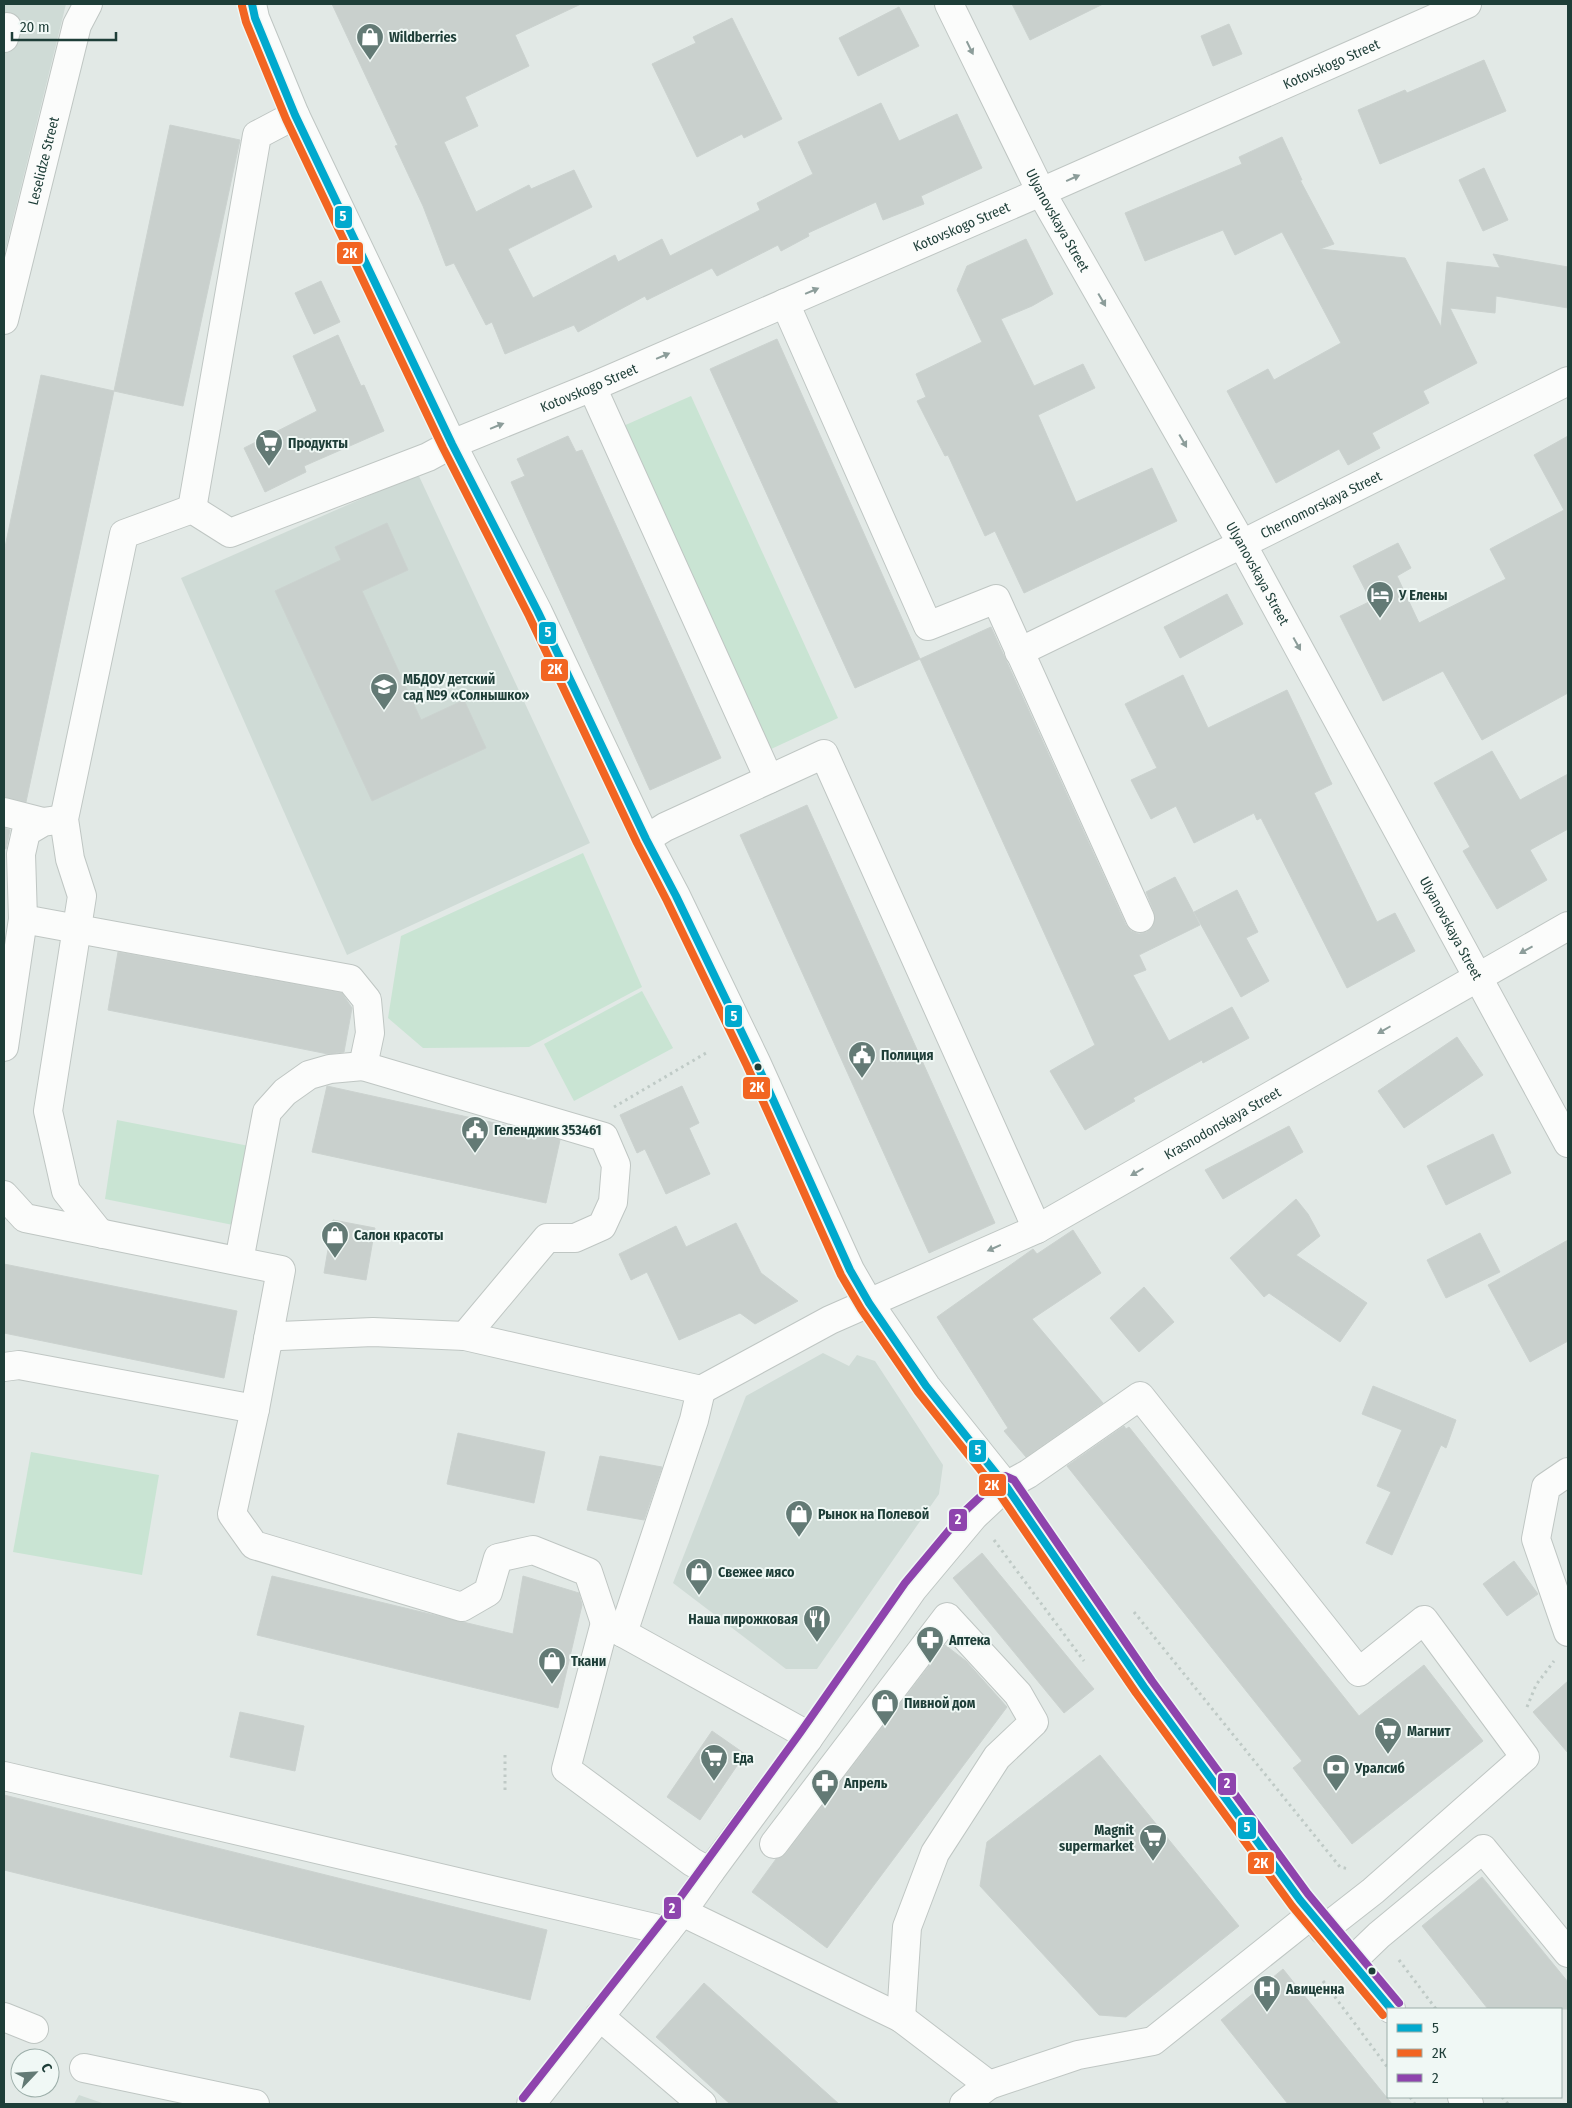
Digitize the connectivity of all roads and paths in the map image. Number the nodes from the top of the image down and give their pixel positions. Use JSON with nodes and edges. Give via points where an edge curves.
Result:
{"nodes":[{"id":1,"x":88,"y":4,"type":"edge"},
{"id":2,"x":252,"y":4,"type":"edge"},
{"id":3,"x":949,"y":4,"type":"edge"},
{"id":4,"x":1467,"y":4,"type":"edge"},
{"id":5,"x":295,"y":116,"type":"junction"},
{"id":6,"x":1041,"y":192,"type":"junction"},
{"id":7,"x":785,"y":303,"type":"junction"},
{"id":8,"x":4,"y":320,"type":"edge"},
{"id":9,"x":1568,"y":381,"type":"edge"},
{"id":10,"x":592,"y":386,"type":"junction"},
{"id":11,"x":452,"y":444,"type":"junction"},
{"id":12,"x":192,"y":509,"type":"junction"},
{"id":13,"x":1242,"y":544,"type":"junction"},
{"id":14,"x":1019,"y":652,"type":"junction"},
{"id":15,"x":769,"y":779,"type":"junction"},
{"id":16,"x":4,"y":812,"type":"edge"},
{"id":17,"x":54,"y":821,"type":"junction"},
{"id":18,"x":646,"y":840,"type":"junction"},
{"id":19,"x":1140,"y":918,"type":"dead end"},
{"id":20,"x":23,"y":919,"type":"junction"},
{"id":21,"x":1568,"y":926,"type":"edge"},
{"id":22,"x":77,"y":928,"type":"junction"},
{"id":23,"x":1478,"y":976,"type":"junction"},
{"id":24,"x":4,"y":1047,"type":"edge"},
{"id":25,"x":706,"y":1053,"type":"dead end"},
{"id":26,"x":363,"y":1066,"type":"junction"},
{"id":27,"x":576,"y":1129,"type":"junction"},
{"id":28,"x":1568,"y":1142,"type":"edge"},
{"id":29,"x":4,"y":1195,"type":"edge"},
{"id":30,"x":1037,"y":1229,"type":"junction"},
{"id":31,"x":103,"y":1234,"type":"junction"},
{"id":32,"x":239,"y":1261,"type":"junction"},
{"id":33,"x":869,"y":1303,"type":"junction"},
{"id":34,"x":465,"y":1336,"type":"junction"},
{"id":35,"x":268,"y":1339,"type":"junction"},
{"id":36,"x":4,"y":1367,"type":"edge"},
{"id":37,"x":701,"y":1390,"type":"junction"},
{"id":38,"x":255,"y":1409,"type":"junction"},
{"id":39,"x":1568,"y":1472,"type":"edge"},
{"id":40,"x":1006,"y":1486,"type":"junction"},
{"id":41,"x":914,"y":1589,"type":"junction"},
{"id":42,"x":947,"y":1616,"type":"junction"},
{"id":43,"x":614,"y":1628,"type":"junction"},
{"id":44,"x":1568,"y":1632,"type":"edge"},
{"id":45,"x":1558,"y":1657,"type":"dead end"},
{"id":46,"x":808,"y":1739,"type":"junction"},
{"id":47,"x":1512,"y":1740,"type":"junction"},
{"id":48,"x":505,"y":1754,"type":"dead end"},
{"id":49,"x":4,"y":1776,"type":"edge"},
{"id":50,"x":505,"y":1790,"type":"dead end"},
{"id":51,"x":774,"y":1844,"type":"dead end"},
{"id":52,"x":710,"y":1872,"type":"junction"},
{"id":53,"x":675,"y":1922,"type":"junction"},
{"id":54,"x":1317,"y":1922,"type":"junction"},
{"id":55,"x":1568,"y":1953,"type":"edge"},
{"id":56,"x":1351,"y":1962,"type":"junction"},
{"id":57,"x":1390,"y":2008,"type":"edge"},
{"id":58,"x":599,"y":2016,"type":"junction"},
{"id":59,"x":4,"y":2017,"type":"edge"},
{"id":60,"x":901,"y":2018,"type":"junction"},
{"id":61,"x":34,"y":2029,"type":"dead end"},
{"id":62,"x":84,"y":2068,"type":"dead end"},
{"id":63,"x":989,"y":2085,"type":"junction"},
{"id":64,"x":255,"y":2104,"type":"edge"},
{"id":65,"x":531,"y":2104,"type":"edge"},
{"id":66,"x":702,"y":2104,"type":"edge"},
{"id":67,"x":964,"y":2104,"type":"edge"}],
"edges":[{"from":1,"to":8,"type":"street","name":"Leselidze Street","via":[[77,25]]},
{"from":2,"to":5,"type":"street"},
{"from":3,"to":6,"type":"street","name":"Ulyanovskaya Street","one_way":true},
{"from":6,"to":4,"type":"street","name":"Kotovskogo Street","one_way":true},
{"from":5,"to":11,"type":"street"},
{"from":5,"to":12,"type":"street","via":[[257,135]]},
{"from":7,"to":6,"type":"street","name":"Kotovskogo Street","one_way":true},
{"from":6,"to":13,"type":"street","name":"Ulyanovskaya Street","one_way":true},
{"from":10,"to":7,"type":"street","name":"Kotovskogo Street","one_way":true},
{"from":7,"to":14,"type":"street","via":[[928,626],[996,599]]},
{"from":9,"to":13,"type":"street","name":"Chernomorskaya Street"},
{"from":11,"to":10,"type":"street","name":"Kotovskogo Street","one_way":true},
{"from":10,"to":15,"type":"street"},
{"from":11,"to":12,"type":"street","name":"Kotovskogo Street","via":[[428,457],[230,533]]},
{"from":11,"to":18,"type":"street","via":[[538,612]]},
{"from":12,"to":17,"type":"street","via":[[124,534]]},
{"from":13,"to":14,"type":"street","name":"Chernomorskaya Street"},
{"from":13,"to":23,"type":"street","name":"Ulyanovskaya Street","one_way":true},
{"from":14,"to":19,"type":"street"},
{"from":15,"to":18,"type":"street","via":[[665,827]]},
{"from":15,"to":30,"type":"street","via":[[824,754]]},
{"from":16,"to":17,"type":"street"},
{"from":17,"to":20,"type":"street","via":[[26,832],[21,854]]},
{"from":17,"to":22,"type":"street","via":[[82,896]]},
{"from":18,"to":33,"type":"street","via":[[752,1054],[850,1270]]},
{"from":20,"to":22,"type":"street"},
{"from":20,"to":24,"type":"street"},
{"from":21,"to":23,"type":"street","name":"Krasnodonskaya Street","one_way":true},
{"from":22,"to":26,"type":"street","via":[[350,979],[367,1000],[370,1033]]},
{"from":22,"to":31,"type":"street","via":[[48,1111],[66,1191]]},
{"from":23,"to":28,"type":"street","name":"Ulyanovskaya Street"},
{"from":23,"to":30,"type":"street","name":"Krasnodonskaya Street","one_way":true},
{"from":25,"to":27,"type":"path"},
{"from":26,"to":27,"type":"street"},
{"from":26,"to":32,"type":"street","via":[[309,1075],[285,1092],[267,1112]]},
{"from":27,"to":34,"type":"street","via":[[604,1137],[616,1165],[613,1202],[602,1226],[575,1238],[547,1238]]},
{"from":29,"to":31,"type":"street","via":[[25,1218]]},
{"from":30,"to":33,"type":"street","name":"Krasnodonskaya Street","one_way":true},
{"from":31,"to":32,"type":"street"},
{"from":32,"to":35,"type":"street","via":[[281,1270]]},
{"from":33,"to":37,"type":"street","name":"Krasnodonskaya Street","via":[[830,1320]]},
{"from":33,"to":40,"type":"street","via":[[926,1386]]},
{"from":34,"to":35,"type":"street","via":[[372,1332]]},
{"from":34,"to":37,"type":"street"},
{"from":35,"to":38,"type":"street"},
{"from":36,"to":38,"type":"street","via":[[19,1365]]},
{"from":37,"to":43,"type":"street","via":[[694,1420]]},
{"from":38,"to":43,"type":"street","via":[[232,1514],[254,1545],[462,1607],[488,1592],[498,1558],[533,1550],[588,1572]]},
{"from":39,"to":44,"type":"street","via":[[1546,1488],[1536,1539]]},
{"from":40,"to":41,"type":"street","via":[[974,1516]]},
{"from":40,"to":47,"type":"street","via":[[1140,1396],[1359,1672],[1424,1620]]},
{"from":40,"to":54,"type":"street","via":[[1144,1687]]},
{"from":41,"to":42,"type":"street"},
{"from":41,"to":46,"type":"street"},
{"from":42,"to":51,"type":"street"},
{"from":42,"to":60,"type":"street","via":[[1018,1694],[1034,1722],[997,1757],[935,1853],[907,1927]]},
{"from":43,"to":46,"type":"street","via":[[800,1731]]},
{"from":43,"to":52,"type":"street","via":[[566,1769]]},
{"from":45,"to":47,"type":"path","via":[[1536,1685]]},
{"from":46,"to":52,"type":"street"},
{"from":47,"to":54,"type":"street","via":[[1525,1757],[1373,1891]]},
{"from":48,"to":50,"type":"path"},
{"from":49,"to":53,"type":"street"},
{"from":52,"to":53,"type":"street"},
{"from":53,"to":58,"type":"street"},
{"from":53,"to":60,"type":"street"},
{"from":54,"to":56,"type":"street"},
{"from":54,"to":63,"type":"street","via":[[1153,2041],[1078,2055]]},
{"from":55,"to":56,"type":"street","via":[[1483,1849]]},
{"from":56,"to":57,"type":"street"},
{"from":58,"to":65,"type":"street"},
{"from":58,"to":66,"type":"street"},
{"from":59,"to":61,"type":"street"},
{"from":60,"to":63,"type":"street"},
{"from":62,"to":64,"type":"street"},
{"from":63,"to":67,"type":"street"}]}
